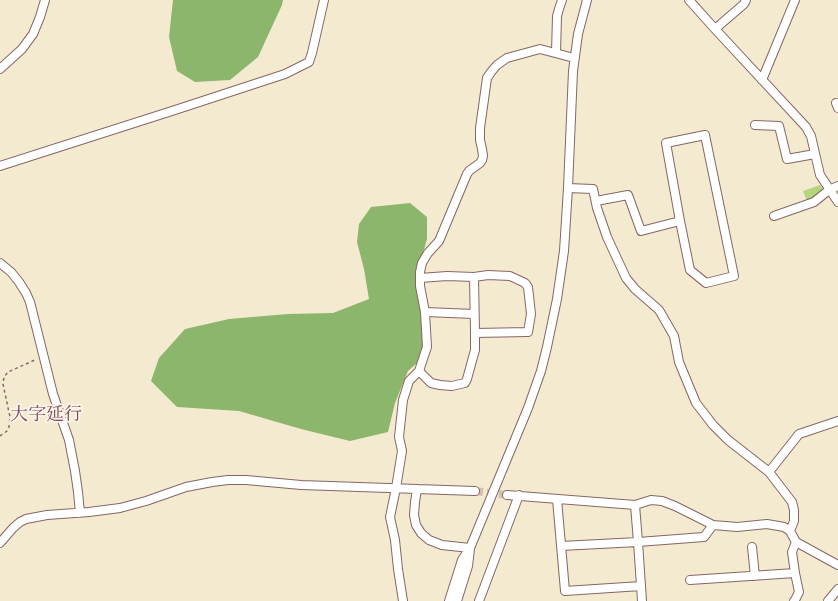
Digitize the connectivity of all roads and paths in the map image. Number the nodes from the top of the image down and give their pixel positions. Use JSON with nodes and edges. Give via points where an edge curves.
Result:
{"nodes":[{"id":1,"x":45,"y":0,"type":"edge"},
{"id":2,"x":324,"y":0,"type":"edge"},
{"id":3,"x":562,"y":0,"type":"edge"},
{"id":4,"x":587,"y":0,"type":"edge"},
{"id":5,"x":689,"y":0,"type":"edge"},
{"id":6,"x":746,"y":0,"type":"edge"},
{"id":7,"x":795,"y":0,"type":"edge"},
{"id":8,"x":715,"y":29,"type":"junction"},
{"id":9,"x":556,"y":53,"type":"junction"},
{"id":10,"x":574,"y":58,"type":"junction"},
{"id":11,"x":0,"y":69,"type":"edge"},
{"id":12,"x":762,"y":80,"type":"junction"},
{"id":13,"x":755,"y":126,"type":"dead end"},
{"id":14,"x":815,"y":154,"type":"junction"},
{"id":15,"x":0,"y":166,"type":"edge"},
{"id":16,"x":838,"y":186,"type":"edge"},
{"id":17,"x":568,"y":188,"type":"junction"},
{"id":18,"x":829,"y":190,"type":"junction"},
{"id":19,"x":596,"y":201,"type":"junction"},
{"id":20,"x":838,"y":202,"type":"edge"},
{"id":21,"x":774,"y":216,"type":"dead end"},
{"id":22,"x":680,"y":221,"type":"junction"},
{"id":23,"x":0,"y":263,"type":"edge"},
{"id":24,"x":474,"y":277,"type":"junction"},
{"id":25,"x":420,"y":278,"type":"junction"},
{"id":26,"x":425,"y":312,"type":"junction"},
{"id":27,"x":474,"y":314,"type":"junction"},
{"id":28,"x":474,"y":333,"type":"junction"},
{"id":29,"x":43,"y":356,"type":"junction"},
{"id":30,"x":419,"y":371,"type":"junction"},
{"id":31,"x":838,"y":421,"type":"edge"},
{"id":32,"x":0,"y":436,"type":"edge"},
{"id":33,"x":768,"y":472,"type":"junction"},
{"id":34,"x":396,"y":488,"type":"junction"},
{"id":35,"x":417,"y":489,"type":"junction"},
{"id":36,"x":475,"y":491,"type":"tunnel mouth"},
{"id":37,"x":507,"y":494,"type":"tunnel mouth"},
{"id":38,"x":519,"y":495,"type":"junction"},
{"id":39,"x":557,"y":499,"type":"junction"},
{"id":40,"x":634,"y":505,"type":"junction"},
{"id":41,"x":80,"y":513,"type":"junction"},
{"id":42,"x":713,"y":525,"type":"junction"},
{"id":43,"x":790,"y":531,"type":"junction"},
{"id":44,"x":638,"y":542,"type":"junction"},
{"id":45,"x":796,"y":542,"type":"junction"},
{"id":46,"x":0,"y":543,"type":"edge"},
{"id":47,"x":561,"y":546,"type":"junction"},
{"id":48,"x":752,"y":546,"type":"dead end"},
{"id":49,"x":470,"y":548,"type":"junction"},
{"id":50,"x":838,"y":565,"type":"edge"},
{"id":51,"x":795,"y":573,"type":"junction"},
{"id":52,"x":755,"y":576,"type":"junction"},
{"id":53,"x":690,"y":580,"type":"dead end"},
{"id":54,"x":641,"y":586,"type":"junction"},
{"id":55,"x":838,"y":589,"type":"edge"},
{"id":56,"x":403,"y":601,"type":"edge"},
{"id":57,"x":449,"y":601,"type":"edge"},
{"id":58,"x":457,"y":601,"type":"edge"},
{"id":59,"x":479,"y":601,"type":"edge"},
{"id":60,"x":642,"y":601,"type":"edge"},
{"id":61,"x":794,"y":601,"type":"edge"},
{"id":62,"x":828,"y":601,"type":"edge"}],
"edges":[{"from":1,"to":11,"type":"street","via":[[33,34],[22,49]]},
{"from":2,"to":15,"type":"street","via":[[312,53],[308,62],[298,68]]},
{"from":3,"to":9,"type":"street","via":[[557,16]]},
{"from":4,"to":10,"type":"street"},
{"from":5,"to":8,"type":"street"},
{"from":6,"to":8,"type":"street"},
{"from":7,"to":12,"type":"street"},
{"from":8,"to":12,"type":"street"},
{"from":9,"to":10,"type":"street"},
{"from":9,"to":25,"type":"street","via":[[540,49],[518,54],[507,58],[487,78],[480,128],[482,160],[466,174],[439,241],[422,263]]},
{"from":10,"to":17,"type":"street"},
{"from":12,"to":14,"type":"street","via":[[806,127]]},
{"from":13,"to":14,"type":"street","via":[[779,126],[787,159]]},
{"from":14,"to":18,"type":"street","via":[[820,175]]},
{"from":16,"to":18,"type":"street"},
{"from":17,"to":19,"type":"street","via":[[593,189]]},
{"from":17,"to":49,"type":"street","via":[[561,274],[541,371]]},
{"from":18,"to":20,"type":"street"},
{"from":18,"to":21,"type":"street","via":[[814,202],[789,207]]},
{"from":19,"to":22,"type":"street","via":[[628,195],[641,231]]},
{"from":19,"to":33,"type":"street","via":[[607,237],[626,278],[659,310],[674,336],[679,362],[696,403],[723,435]]},
{"from":22,"to":22,"type":"street","via":[[690,270],[706,283],[734,276],[705,135],[666,143]]},
{"from":23,"to":29,"type":"street","via":[[11,272],[26,293]]},
{"from":24,"to":25,"type":"street"},
{"from":24,"to":27,"type":"street"},
{"from":24,"to":28,"type":"street","via":[[510,276],[525,283],[528,287],[531,314],[528,332]]},
{"from":25,"to":26,"type":"street"},
{"from":26,"to":27,"type":"street"},
{"from":26,"to":30,"type":"street","via":[[427,347]]},
{"from":27,"to":28,"type":"street"},
{"from":28,"to":30,"type":"street","via":[[475,350],[465,383],[452,386],[431,383]]},
{"from":29,"to":32,"type":"path","via":[[8,372],[4,377],[4,392],[10,417],[7,431]]},
{"from":29,"to":41,"type":"street","via":[[52,394],[69,440]]},
{"from":30,"to":34,"type":"street","via":[[409,381],[403,400],[399,437],[402,451]]},
{"from":31,"to":33,"type":"street","via":[[799,434]]},
{"from":33,"to":43,"type":"street","via":[[792,502],[794,521]]},
{"from":34,"to":35,"type":"street"},
{"from":34,"to":41,"type":"street","via":[[228,480],[186,488],[120,508]]},
{"from":34,"to":56,"type":"street","via":[[390,517]]},
{"from":35,"to":36,"type":"street"},
{"from":35,"to":49,"type":"street","via":[[414,515],[421,533],[429,540],[442,545]]},
{"from":37,"to":38,"type":"street"},
{"from":38,"to":39,"type":"street"},
{"from":38,"to":59,"type":"street"},
{"from":39,"to":40,"type":"street"},
{"from":39,"to":47,"type":"street"},
{"from":40,"to":42,"type":"street","via":[[651,500],[662,501]]},
{"from":40,"to":44,"type":"street"},
{"from":41,"to":46,"type":"street","via":[[26,519],[13,528]]},
{"from":42,"to":43,"type":"street","via":[[737,527],[766,524]]},
{"from":42,"to":44,"type":"street","via":[[704,537]]},
{"from":43,"to":45,"type":"street"},
{"from":44,"to":47,"type":"street"},
{"from":44,"to":54,"type":"street"},
{"from":45,"to":50,"type":"street"},
{"from":45,"to":51,"type":"street","via":[[792,552]]},
{"from":47,"to":54,"type":"street","via":[[565,591]]},
{"from":48,"to":52,"type":"street"},
{"from":49,"to":57,"type":"street","via":[[462,560]]},
{"from":49,"to":58,"type":"street","via":[[468,566]]},
{"from":51,"to":52,"type":"street"},
{"from":51,"to":61,"type":"street","via":[[799,592]]},
{"from":52,"to":53,"type":"street"},
{"from":54,"to":60,"type":"street"},
{"from":55,"to":62,"type":"street"}]}
